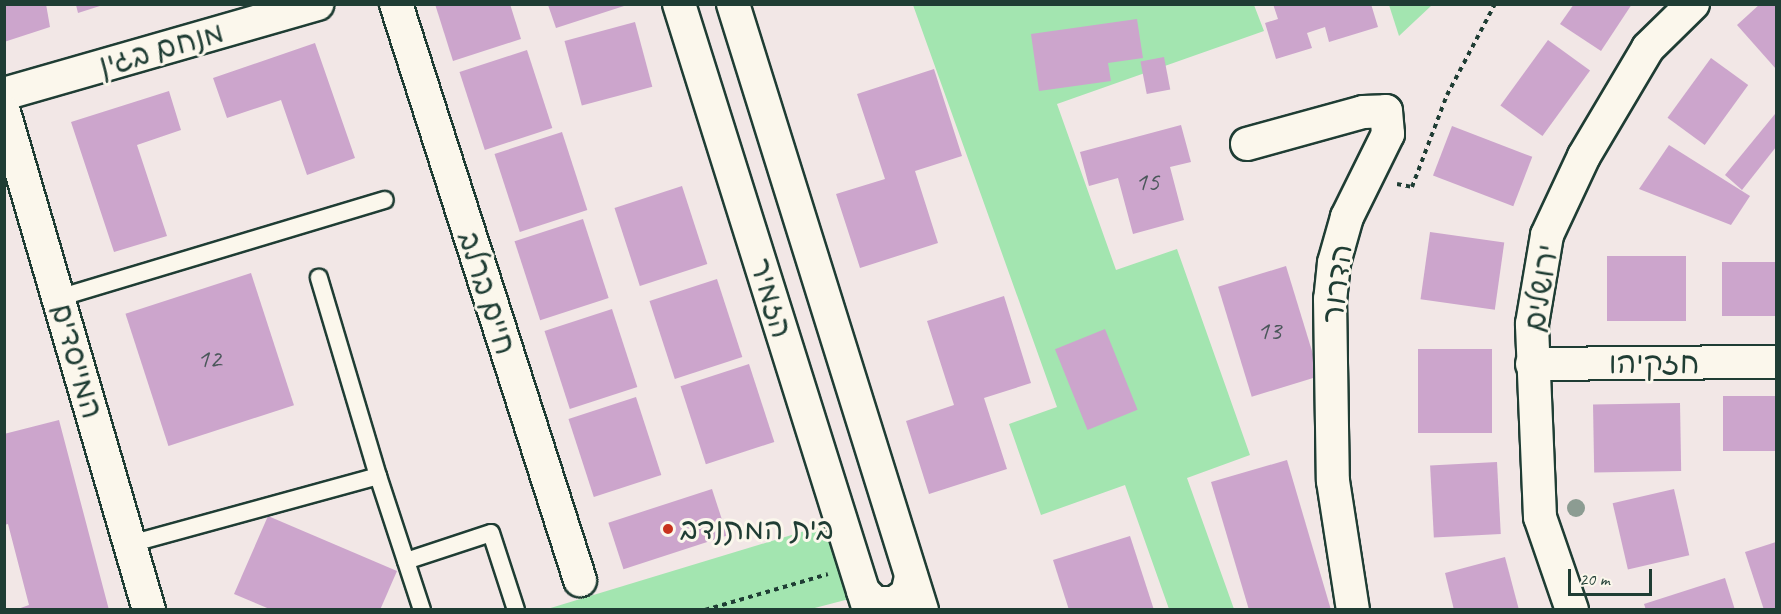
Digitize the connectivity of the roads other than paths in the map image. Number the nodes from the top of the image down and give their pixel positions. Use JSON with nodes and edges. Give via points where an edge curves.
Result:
{"nodes":[{"id":1,"x":317,"y":4,"type":"edge"},
{"id":2,"x":396,"y":4,"type":"edge"},
{"id":3,"x":679,"y":4,"type":"edge"},
{"id":4,"x":733,"y":4,"type":"edge"},
{"id":5,"x":1693,"y":4,"type":"edge"},
{"id":6,"x":4,"y":94,"type":"edge"},
{"id":7,"x":4,"y":112,"type":"edge"},
{"id":8,"x":1247,"y":144,"type":"dead end"},
{"id":9,"x":385,"y":200,"type":"dead end"},
{"id":10,"x":319,"y":278,"type":"dead end"},
{"id":11,"x":58,"y":298,"type":"junction"},
{"id":12,"x":1776,"y":362,"type":"edge"},
{"id":13,"x":1532,"y":364,"type":"junction"},
{"id":14,"x":378,"y":476,"type":"junction"},
{"id":15,"x":130,"y":544,"type":"junction"},
{"id":16,"x":406,"y":561,"type":"junction"},
{"id":17,"x":911,"y":576,"type":"junction"},
{"id":18,"x":580,"y":580,"type":"dead end"},
{"id":19,"x":862,"y":589,"type":"edge"},
{"id":20,"x":149,"y":609,"type":"edge"},
{"id":21,"x":422,"y":609,"type":"edge"},
{"id":22,"x":516,"y":609,"type":"edge"},
{"id":23,"x":922,"y":609,"type":"edge"},
{"id":24,"x":1353,"y":609,"type":"edge"},
{"id":25,"x":1572,"y":609,"type":"edge"}],
"edges":[{"from":1,"to":6,"type":"street","name":"מנחם בגין"},
{"from":2,"to":18,"type":"street","name":"חיים ברלב"},
{"from":3,"to":19,"type":"street","name":"הזמיר"},
{"from":4,"to":17,"type":"street","name":"הזמיר"},
{"from":5,"to":13,"type":"street","name":"ירושלים","via":[[1648,48],[1584,156],[1547,235],[1532,324]]},
{"from":7,"to":11,"type":"street","name":"המייסדים"},
{"from":8,"to":24,"type":"street","name":"הדרור","via":[[1363,112],[1386,111],[1388,134],[1347,217],[1334,263],[1330,300],[1333,481]]},
{"from":9,"to":11,"type":"lane"},
{"from":10,"to":14,"type":"lane"},
{"from":11,"to":15,"type":"street","name":"המייסדים"},
{"from":12,"to":13,"type":"street","name":"חזקיהו"},
{"from":13,"to":25,"type":"street","name":"ירושלים","via":[[1540,517]]},
{"from":14,"to":15,"type":"lane"},
{"from":14,"to":16,"type":"lane"},
{"from":15,"to":20,"type":"street","name":"המייסדים"},
{"from":16,"to":21,"type":"lane"},
{"from":16,"to":22,"type":"lane","via":[[491,533]]},
{"from":17,"to":19,"type":"street","via":[[907,594],[894,603],[875,603]]},
{"from":17,"to":23,"type":"street","name":"הזמיר"}]}
